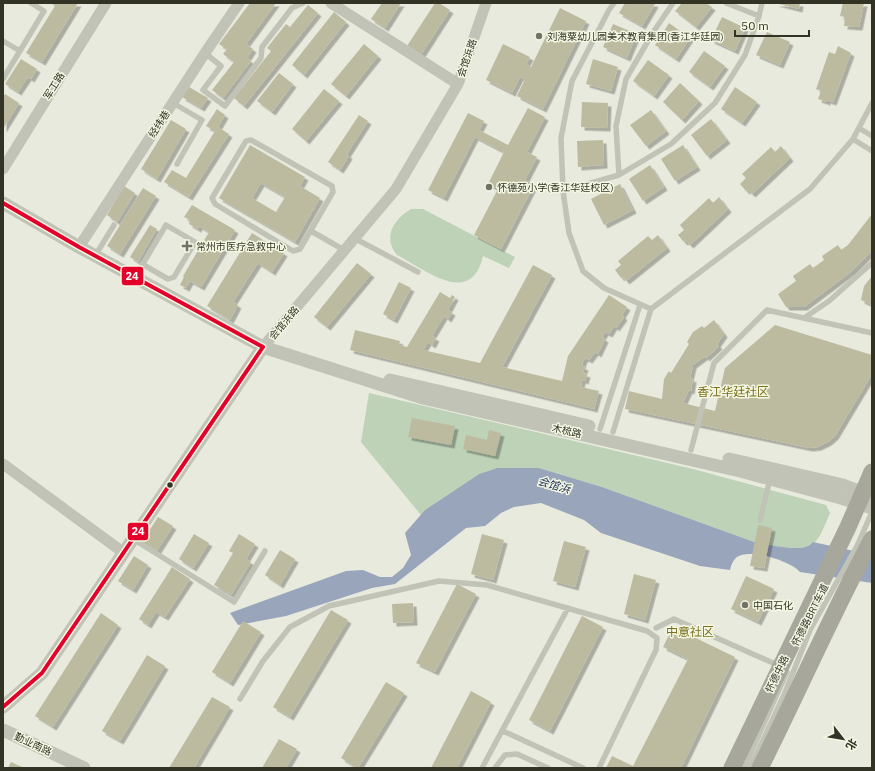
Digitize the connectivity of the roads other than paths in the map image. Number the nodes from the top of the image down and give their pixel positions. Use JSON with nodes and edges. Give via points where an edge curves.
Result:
{"nodes":[{"id":1,"x":31,"y":3,"type":"edge"},
{"id":2,"x":106,"y":3,"type":"edge"},
{"id":3,"x":239,"y":3,"type":"edge"},
{"id":4,"x":303,"y":3,"type":"edge"},
{"id":5,"x":331,"y":3,"type":"edge"},
{"id":6,"x":486,"y":3,"type":"edge"},
{"id":7,"x":614,"y":3,"type":"edge"},
{"id":8,"x":673,"y":3,"type":"edge"},
{"id":9,"x":726,"y":3,"type":"edge"},
{"id":10,"x":762,"y":3,"type":"edge"},
{"id":11,"x":759,"y":16,"type":"junction"},
{"id":12,"x":3,"y":41,"type":"edge"},
{"id":13,"x":20,"y":51,"type":"junction"},
{"id":14,"x":205,"y":53,"type":"junction"},
{"id":15,"x":3,"y":79,"type":"edge"},
{"id":16,"x":458,"y":84,"type":"junction"},
{"id":17,"x":173,"y":103,"type":"junction"},
{"id":18,"x":872,"y":103,"type":"edge"},
{"id":19,"x":859,"y":128,"type":"junction"},
{"id":20,"x":872,"y":136,"type":"edge"},
{"id":21,"x":853,"y":139,"type":"junction"},
{"id":22,"x":872,"y":150,"type":"edge"},
{"id":23,"x":177,"y":164,"type":"dead end"},
{"id":24,"x":3,"y":169,"type":"edge"},
{"id":25,"x":619,"y":175,"type":"junction"},
{"id":26,"x":563,"y":191,"type":"junction"},
{"id":27,"x":3,"y":203,"type":"edge"},
{"id":28,"x":114,"y":225,"type":"dead end"},
{"id":29,"x":311,"y":231,"type":"junction"},
{"id":30,"x":354,"y":238,"type":"junction"},
{"id":31,"x":79,"y":247,"type":"junction"},
{"id":32,"x":344,"y":250,"type":"junction"},
{"id":33,"x":95,"y":256,"type":"junction"},
{"id":34,"x":872,"y":263,"type":"edge"},
{"id":35,"x":142,"y":264,"type":"junction"},
{"id":36,"x":418,"y":272,"type":"dead end"},
{"id":37,"x":135,"y":277,"type":"junction"},
{"id":38,"x":640,"y":305,"type":"junction"},
{"id":39,"x":651,"y":309,"type":"junction"},
{"id":40,"x":804,"y":318,"type":"junction"},
{"id":41,"x":872,"y":333,"type":"edge"},
{"id":42,"x":263,"y":347,"type":"junction"},
{"id":43,"x":600,"y":429,"type":"junction"},
{"id":44,"x":613,"y":432,"type":"junction"},
{"id":45,"x":691,"y":450,"type":"junction"},
{"id":46,"x":3,"y":464,"type":"edge"},
{"id":47,"x":872,"y":472,"type":"edge"},
{"id":48,"x":770,"y":479,"type":"junction"},
{"id":49,"x":868,"y":502,"type":"edge"},
{"id":50,"x":760,"y":520,"type":"dead end"},
{"id":51,"x":133,"y":539,"type":"junction"},
{"id":52,"x":865,"y":545,"type":"edge"},
{"id":53,"x":265,"y":551,"type":"dead end"},
{"id":54,"x":124,"y":553,"type":"junction"},
{"id":55,"x":835,"y":580,"type":"junction"},
{"id":56,"x":568,"y":608,"type":"junction"},
{"id":57,"x":656,"y":628,"type":"dead end"},
{"id":58,"x":780,"y":666,"type":"junction"},
{"id":59,"x":240,"y":699,"type":"dead end"},
{"id":60,"x":3,"y":707,"type":"edge"},
{"id":61,"x":3,"y":730,"type":"edge"},
{"id":62,"x":503,"y":731,"type":"junction"},
{"id":63,"x":84,"y":768,"type":"edge"},
{"id":64,"x":482,"y":768,"type":"edge"},
{"id":65,"x":495,"y":768,"type":"edge"},
{"id":66,"x":548,"y":768,"type":"edge"},
{"id":67,"x":583,"y":768,"type":"edge"},
{"id":68,"x":599,"y":768,"type":"edge"},
{"id":69,"x":732,"y":768,"type":"edge"},
{"id":70,"x":744,"y":768,"type":"edge"},
{"id":71,"x":750,"y":768,"type":"edge"},
{"id":72,"x":760,"y":768,"type":"edge"}],
"edges":[{"from":1,"to":13,"type":"lane","via":[[44,11]]},
{"from":2,"to":24,"type":"street","name":"军工路"},
{"from":3,"to":14,"type":"street","name":"经纬巷"},
{"from":4,"to":14,"type":"lane","via":[[292,8],[262,47],[261,58],[225,106],[203,90],[221,66]]},
{"from":5,"to":16,"type":"street"},
{"from":6,"to":16,"type":"street","name":"会馆浜路"},
{"from":7,"to":26,"type":"lane","via":[[572,81],[561,138]]},
{"from":8,"to":25,"type":"lane","via":[[626,79],[616,126]]},
{"from":9,"to":11,"type":"lane"},
{"from":10,"to":11,"type":"lane"},
{"from":11,"to":25,"type":"lane","via":[[745,55],[715,103],[671,144]]},
{"from":12,"to":13,"type":"lane"},
{"from":13,"to":15,"type":"lane"},
{"from":14,"to":17,"type":"street","name":"经纬巷"},
{"from":16,"to":30,"type":"street","name":"会馆浜路","via":[[396,189]]},
{"from":17,"to":23,"type":"lane","via":[[202,120]]},
{"from":17,"to":31,"type":"street","name":"经纬巷"},
{"from":18,"to":19,"type":"lane"},
{"from":19,"to":20,"type":"lane"},
{"from":19,"to":21,"type":"lane"},
{"from":21,"to":22,"type":"lane"},
{"from":21,"to":39,"type":"lane","via":[[810,189]]},
{"from":25,"to":26,"type":"lane"},
{"from":26,"to":38,"type":"lane","via":[[569,234],[583,271],[604,288]]},
{"from":27,"to":31,"type":"street","name":"木梳路"},
{"from":28,"to":33,"type":"lane"},
{"from":29,"to":29,"type":"lane","via":[[300,249],[293,251],[215,204],[212,198],[246,141],[251,140],[332,186],[333,192]]},
{"from":29,"to":32,"type":"lane"},
{"from":30,"to":32,"type":"street","name":"会馆浜路"},
{"from":30,"to":36,"type":"lane"},
{"from":31,"to":33,"type":"street","name":"木梳路"},
{"from":32,"to":42,"type":"street","name":"会馆浜路"},
{"from":33,"to":37,"type":"street","name":"木梳路"},
{"from":34,"to":40,"type":"lane"},
{"from":35,"to":35,"type":"lane","via":[[166,225],[195,242],[174,277],[168,279]]},
{"from":35,"to":37,"type":"lane"},
{"from":37,"to":42,"type":"street","name":"木梳路"},
{"from":38,"to":39,"type":"lane"},
{"from":38,"to":43,"type":"lane"},
{"from":39,"to":44,"type":"lane"},
{"from":40,"to":41,"type":"lane"},
{"from":40,"to":45,"type":"lane","via":[[767,310],[714,363]]},
{"from":42,"to":43,"type":"street","name":"木梳路","via":[[284,347],[389,380]]},
{"from":42,"to":48,"type":"street","name":"木梳路","via":[[423,398]]},
{"from":42,"to":51,"type":"street","name":"会馆浜路"},
{"from":43,"to":44,"type":"street","name":"木梳路"},
{"from":44,"to":45,"type":"street","name":"木梳路"},
{"from":45,"to":49,"type":"street","name":"木梳路","via":[[843,486]]},
{"from":46,"to":54,"type":"street"},
{"from":47,"to":49,"type":"main road"},
{"from":48,"to":49,"type":"street","name":"木梳路"},
{"from":48,"to":50,"type":"lane"},
{"from":49,"to":52,"type":"lane"},
{"from":49,"to":55,"type":"main road","via":[[839,543]]},
{"from":51,"to":53,"type":"lane","via":[[234,602]]},
{"from":51,"to":54,"type":"street","name":"会馆浜路"},
{"from":52,"to":55,"type":"main road"},
{"from":54,"to":60,"type":"street","name":"会馆浜路","via":[[42,673]]},
{"from":55,"to":58,"type":"main road","name":"怀德中路"},
{"from":55,"to":70,"type":"lane","name":"怀德路BRT车道","via":[[806,628]]},
{"from":55,"to":71,"type":"lane","name":"怀德路BRT车道","via":[[810,630],[784,695]]},
{"from":55,"to":72,"type":"main road","via":[[822,636]]},
{"from":56,"to":59,"type":"lane","via":[[488,585],[439,581],[330,606],[290,628],[263,661]]},
{"from":56,"to":62,"type":"lane"},
{"from":56,"to":68,"type":"lane","via":[[647,631],[657,638],[656,650]]},
{"from":57,"to":58,"type":"lane","via":[[674,618]]},
{"from":58,"to":69,"type":"main road","name":"怀德中路"},
{"from":61,"to":63,"type":"street","name":"勤业南路"},
{"from":62,"to":64,"type":"lane"},
{"from":62,"to":67,"type":"lane"},
{"from":65,"to":66,"type":"lane","via":[[505,755],[517,754]]}]}
